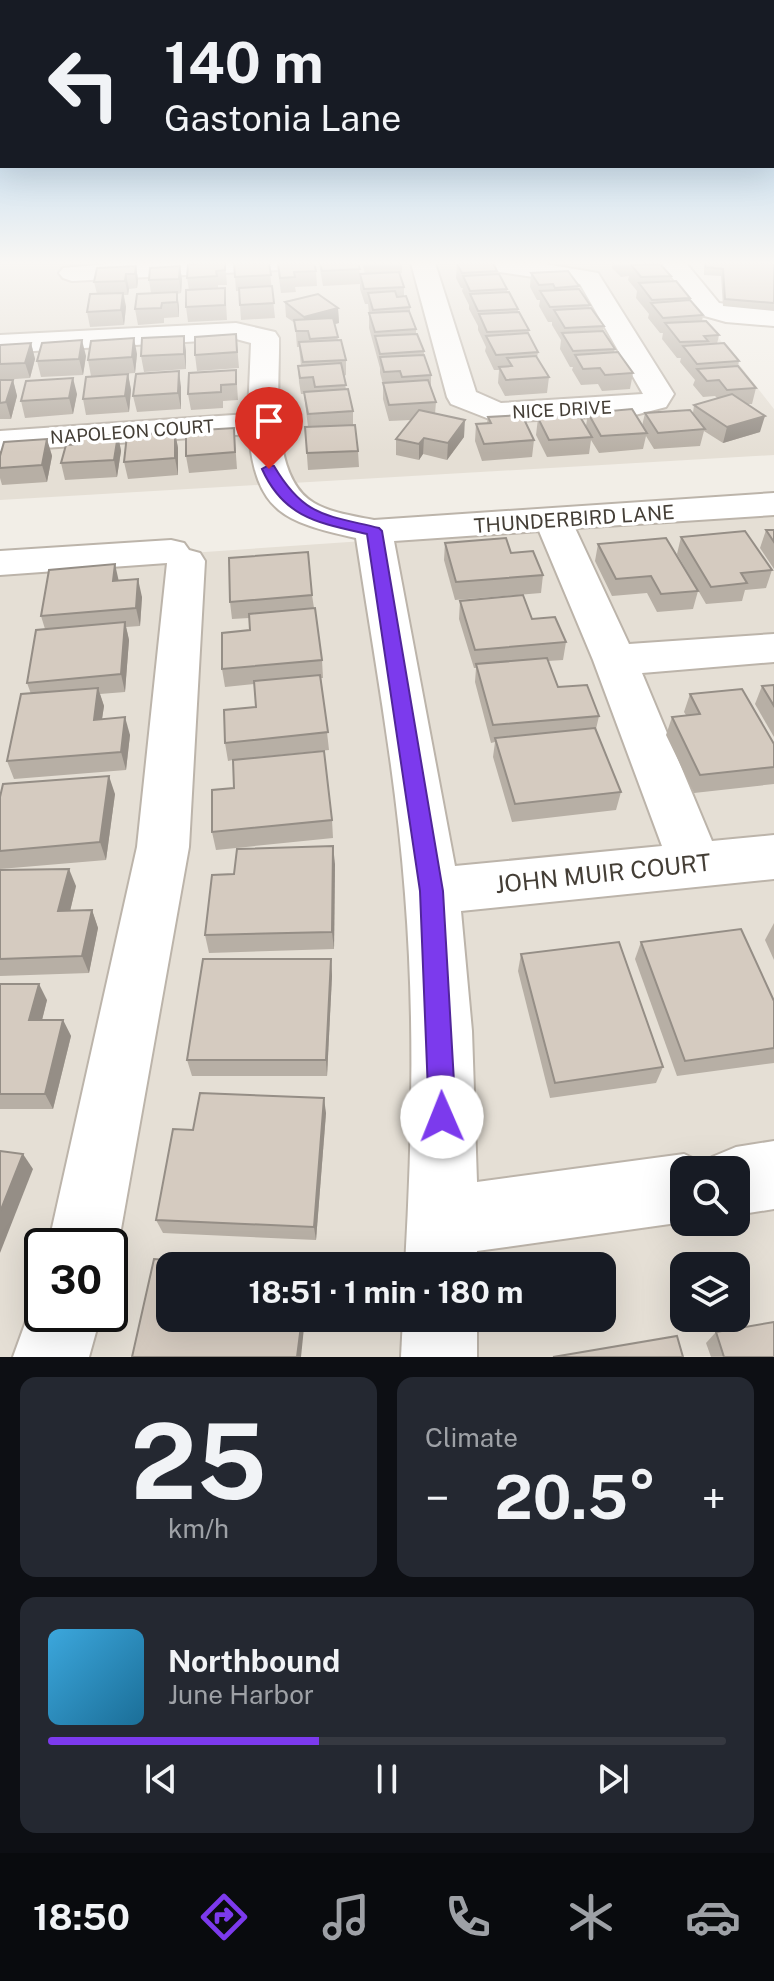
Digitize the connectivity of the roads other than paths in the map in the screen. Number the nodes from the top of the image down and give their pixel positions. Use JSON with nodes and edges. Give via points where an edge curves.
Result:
{"nodes":[{"id":1,"x":46,"y":326,"type":"edge"},
{"id":2,"x":176,"y":326,"type":"edge"},
{"id":3,"x":440,"y":326,"type":"edge"},
{"id":4,"x":619,"y":326,"type":"edge"},
{"id":5,"x":0,"y":344,"type":"edge"},
{"id":6,"x":264,"y":423,"type":"junction"},
{"id":7,"x":0,"y":441,"type":"edge"},
{"id":8,"x":774,"y":504,"type":"edge"},
{"id":9,"x":553,"y":520,"type":"junction"},
{"id":10,"x":374,"y":531,"type":"junction"},
{"id":11,"x":0,"y":563,"type":"edge"},
{"id":12,"x":774,"y":648,"type":"edge"},
{"id":13,"x":615,"y":660,"type":"junction"},
{"id":14,"x":774,"y":857,"type":"edge"},
{"id":15,"x":695,"y":865,"type":"junction"},
{"id":16,"x":432,"y":891,"type":"junction"},
{"id":17,"x":774,"y":1175,"type":"edge"},
{"id":18,"x":750,"y":1179,"type":"edge"},
{"id":19,"x":670,"y":1191,"type":"edge"},
{"id":20,"x":87,"y":1228,"type":"edge"},
{"id":21,"x":442,"y":1243,"type":"edge"},
{"id":22,"x":59,"y":1332,"type":"edge"},
{"id":23,"x":440,"y":1332,"type":"edge"},
{"id":24,"x":51,"y":1357,"type":"edge"},
{"id":25,"x":439,"y":1357,"type":"edge"}],
"edges":[{"from":1,"to":5,"type":"street"},
{"from":2,"to":6,"type":"street","name":"THUNDERBIRD LANE","via":[[265,338]]},
{"from":3,"to":4,"type":"street","name":"NICE DRIVE","via":[[462,397],[497,413],[635,406],[655,400],[659,394]]},
{"from":6,"to":7,"type":"street","name":"NAPOLEON COURT"},
{"from":6,"to":10,"type":"street","name":"THUNDERBIRD LANE","via":[[269,469],[292,503],[329,521]]},
{"from":8,"to":9,"type":"street","name":"THUNDERBIRD LANE"},
{"from":9,"to":10,"type":"street","name":"THUNDERBIRD LANE"},
{"from":9,"to":13,"type":"street"},
{"from":10,"to":16,"type":"street"},
{"from":11,"to":20,"type":"street","via":[[179,556],[163,847]]},
{"from":12,"to":13,"type":"street"},
{"from":13,"to":15,"type":"street"},
{"from":14,"to":15,"type":"street","name":"JOHN MUIR COURT"},
{"from":15,"to":16,"type":"street","name":"JOHN MUIR COURT"},
{"from":16,"to":21,"type":"street","via":[[440,1021]]},
{"from":17,"to":18,"type":"street"},
{"from":19,"to":21,"type":"street"},
{"from":22,"to":24,"type":"street"},
{"from":23,"to":25,"type":"street"}]}
